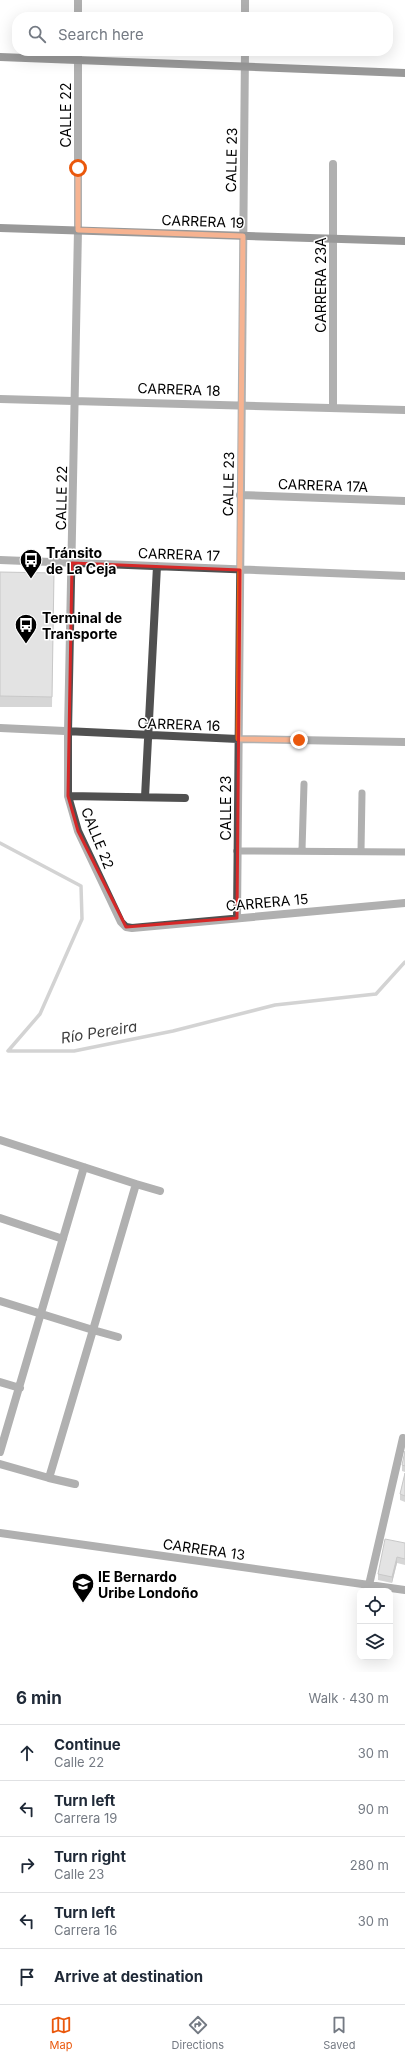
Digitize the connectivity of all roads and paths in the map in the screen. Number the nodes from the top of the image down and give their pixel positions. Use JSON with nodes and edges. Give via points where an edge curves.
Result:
{"nodes":[{"id":1,"x":78,"y":0,"type":"edge"},
{"id":2,"x":245,"y":0,"type":"edge"},
{"id":3,"x":78,"y":12,"type":"edge"},
{"id":4,"x":245,"y":12,"type":"edge"},
{"id":5,"x":78,"y":56,"type":"edge"},
{"id":6,"x":245,"y":56,"type":"edge"},
{"id":7,"x":0,"y":57,"type":"edge"},
{"id":8,"x":78,"y":60,"type":"junction"},
{"id":9,"x":245,"y":66,"type":"junction"},
{"id":10,"x":405,"y":73,"type":"edge"},
{"id":11,"x":333,"y":164,"type":"dead end"},
{"id":12,"x":0,"y":228,"type":"edge"},
{"id":13,"x":78,"y":230,"type":"junction"},
{"id":14,"x":243,"y":236,"type":"junction"},
{"id":15,"x":333,"y":239,"type":"junction"},
{"id":16,"x":405,"y":241,"type":"edge"},
{"id":17,"x":0,"y":399,"type":"edge"},
{"id":18,"x":75,"y":400,"type":"junction"},
{"id":19,"x":241,"y":404,"type":"junction"},
{"id":20,"x":333,"y":407,"type":"junction"},
{"id":21,"x":405,"y":410,"type":"edge"},
{"id":22,"x":240,"y":495,"type":"junction"},
{"id":23,"x":405,"y":501,"type":"edge"},
{"id":24,"x":0,"y":560,"type":"edge"},
{"id":25,"x":72,"y":563,"type":"junction"},
{"id":26,"x":157,"y":566,"type":"junction"},
{"id":27,"x":240,"y":570,"type":"junction"},
{"id":28,"x":405,"y":576,"type":"edge"},
{"id":29,"x":0,"y":728,"type":"edge"},
{"id":30,"x":68,"y":732,"type":"junction"},
{"id":31,"x":148,"y":735,"type":"junction"},
{"id":32,"x":238,"y":739,"type":"junction"},
{"id":33,"x":405,"y":742,"type":"edge"},
{"id":34,"x":304,"y":784,"type":"dead end"},
{"id":35,"x":362,"y":793,"type":"dead end"},
{"id":36,"x":68,"y":796,"type":"junction"},
{"id":37,"x":145,"y":797,"type":"junction"},
{"id":38,"x":185,"y":798,"type":"dead end"},
{"id":39,"x":302,"y":850,"type":"junction"},
{"id":40,"x":237,"y":851,"type":"junction"},
{"id":41,"x":361,"y":851,"type":"junction"},
{"id":42,"x":405,"y":852,"type":"edge"},
{"id":43,"x":405,"y":903,"type":"edge"},
{"id":44,"x":237,"y":918,"type":"junction"},
{"id":45,"x":132,"y":928,"type":"joint"},
{"id":46,"x":0,"y":1140,"type":"edge"},
{"id":47,"x":84,"y":1167,"type":"junction"},
{"id":48,"x":136,"y":1184,"type":"junction"},
{"id":49,"x":160,"y":1191,"type":"dead end"},
{"id":50,"x":0,"y":1218,"type":"edge"},
{"id":51,"x":63,"y":1239,"type":"junction"},
{"id":52,"x":0,"y":1301,"type":"edge"},
{"id":53,"x":41,"y":1314,"type":"junction"},
{"id":54,"x":93,"y":1330,"type":"junction"},
{"id":55,"x":118,"y":1337,"type":"dead end"},
{"id":56,"x":0,"y":1382,"type":"edge"},
{"id":57,"x":20,"y":1388,"type":"junction"},
{"id":58,"x":403,"y":1438,"type":"dead end"},
{"id":59,"x":0,"y":1452,"type":"edge"},
{"id":60,"x":0,"y":1464,"type":"edge"},
{"id":61,"x":49,"y":1478,"type":"junction"},
{"id":62,"x":75,"y":1484,"type":"dead end"},
{"id":63,"x":0,"y":1533,"type":"edge"},
{"id":64,"x":369,"y":1585,"type":"junction"},
{"id":65,"x":405,"y":1590,"type":"edge"}],
"edges":[{"from":1,"to":3,"type":"street"},
{"from":2,"to":4,"type":"street"},
{"from":5,"to":8,"type":"street","name":"CALLE 22"},
{"from":6,"to":9,"type":"street","name":"CALLE 23"},
{"from":7,"to":8,"type":"main road"},
{"from":8,"to":9,"type":"main road"},
{"from":8,"to":13,"type":"street","name":"CALLE 22"},
{"from":9,"to":10,"type":"main road"},
{"from":9,"to":14,"type":"street","name":"CALLE 23"},
{"from":11,"to":15,"type":"street","name":"CARRERA 23A"},
{"from":12,"to":13,"type":"main road","name":"CARRERA 19"},
{"from":13,"to":14,"type":"main road","name":"CARRERA 19"},
{"from":13,"to":18,"type":"street","name":"CALLE 22"},
{"from":14,"to":15,"type":"main road","name":"CARRERA 19"},
{"from":14,"to":19,"type":"street","name":"CALLE 23"},
{"from":15,"to":16,"type":"main road","name":"CARRERA 19"},
{"from":15,"to":20,"type":"street","name":"CARRERA 23A"},
{"from":17,"to":18,"type":"street","name":"CARRERA 18"},
{"from":18,"to":19,"type":"street","name":"CARRERA 18"},
{"from":18,"to":25,"type":"street","name":"CALLE 22"},
{"from":19,"to":20,"type":"street","name":"CARRERA 18"},
{"from":19,"to":22,"type":"street","name":"CALLE 23"},
{"from":20,"to":21,"type":"street","name":"CARRERA 18"},
{"from":22,"to":23,"type":"street","name":"CARRERA 17A"},
{"from":22,"to":27,"type":"street","name":"CALLE 23"},
{"from":24,"to":25,"type":"street","name":"CARRERA 17"},
{"from":25,"to":26,"type":"street","name":"CARRERA 17"},
{"from":25,"to":30,"type":"street","name":"CALLE 22"},
{"from":26,"to":27,"type":"street","name":"CARRERA 17"},
{"from":26,"to":31,"type":"street"},
{"from":27,"to":28,"type":"street","name":"CARRERA 17"},
{"from":27,"to":32,"type":"street","name":"CALLE 23"},
{"from":29,"to":30,"type":"street","name":"CARRERA 16"},
{"from":30,"to":31,"type":"street","name":"CARRERA 16"},
{"from":30,"to":36,"type":"street","name":"CALLE 22"},
{"from":31,"to":32,"type":"street","name":"CARRERA 16"},
{"from":31,"to":37,"type":"street"},
{"from":32,"to":33,"type":"street","name":"CARRERA 16"},
{"from":32,"to":40,"type":"street","name":"CALLE 23"},
{"from":34,"to":39,"type":"street"},
{"from":35,"to":41,"type":"street"},
{"from":36,"to":37,"type":"street"},
{"from":36,"to":45,"type":"street","name":"CALLE 22","via":[[78,831],[118,915],[126,926]]},
{"from":37,"to":38,"type":"street"},
{"from":39,"to":40,"type":"street"},
{"from":39,"to":41,"type":"street"},
{"from":40,"to":44,"type":"street","name":"CALLE 23"},
{"from":41,"to":42,"type":"street"},
{"from":43,"to":44,"type":"street","name":"CARRERA 15"},
{"from":44,"to":45,"type":"street","name":"CARRERA 15"},
{"from":46,"to":47,"type":"street"},
{"from":47,"to":48,"type":"street"},
{"from":47,"to":51,"type":"street"},
{"from":48,"to":49,"type":"street"},
{"from":48,"to":54,"type":"street"},
{"from":50,"to":51,"type":"street"},
{"from":51,"to":53,"type":"street"},
{"from":52,"to":53,"type":"street"},
{"from":53,"to":54,"type":"street"},
{"from":53,"to":57,"type":"street"},
{"from":54,"to":55,"type":"street"},
{"from":54,"to":61,"type":"street"},
{"from":56,"to":57,"type":"street"},
{"from":57,"to":59,"type":"street"},
{"from":58,"to":64,"type":"street"},
{"from":60,"to":61,"type":"street"},
{"from":61,"to":62,"type":"street"},
{"from":63,"to":64,"type":"street","name":"CARRERA 13"},
{"from":64,"to":65,"type":"street","name":"CARRERA 13"}]}
